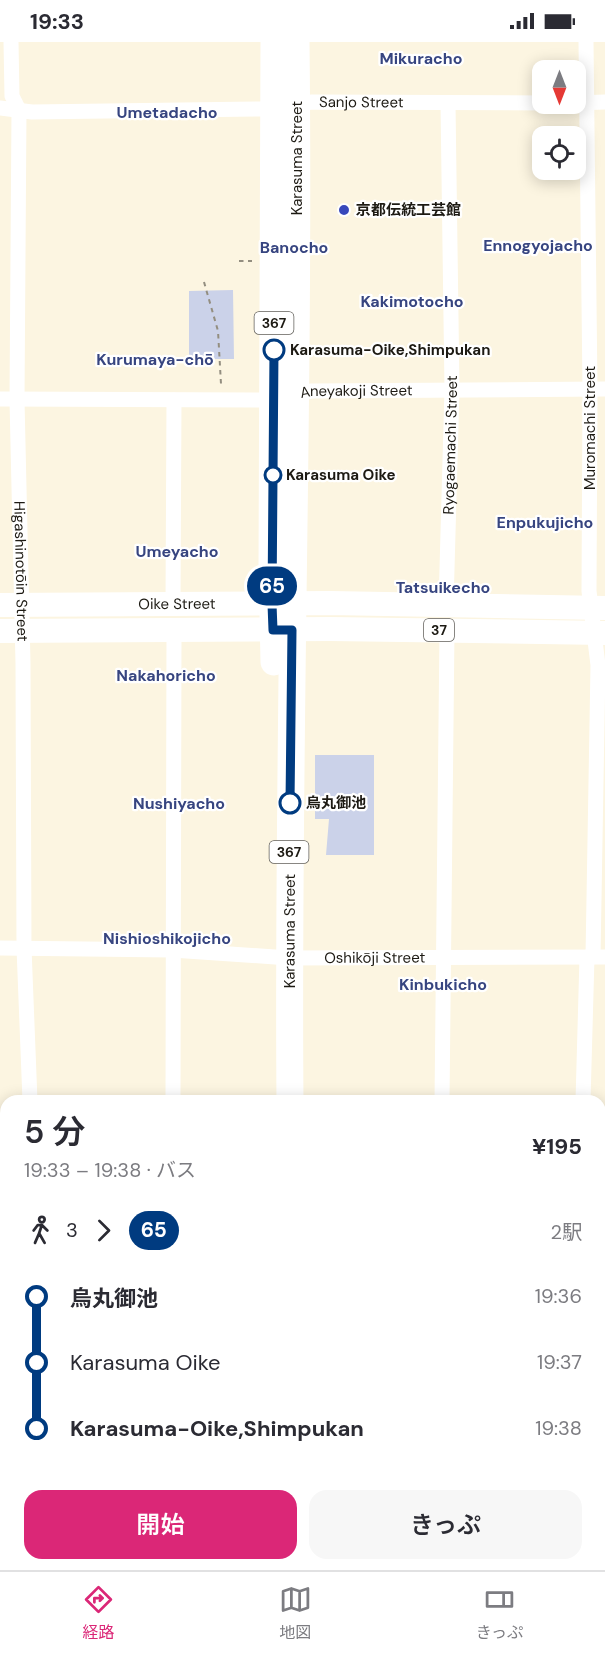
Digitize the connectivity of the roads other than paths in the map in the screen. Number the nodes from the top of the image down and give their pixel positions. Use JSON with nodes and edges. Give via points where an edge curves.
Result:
{"nodes":[{"id":1,"x":11,"y":42,"type":"edge"},
{"id":2,"x":274,"y":42,"type":"edge"},
{"id":3,"x":296,"y":42,"type":"edge"},
{"id":4,"x":586,"y":42,"type":"edge"},
{"id":5,"x":585,"y":60,"type":"edge"},
{"id":6,"x":605,"y":102,"type":"edge"},
{"id":7,"x":532,"y":103,"type":"edge"},
{"id":8,"x":586,"y":103,"type":"edge"},
{"id":9,"x":448,"y":104,"type":"junction"},
{"id":10,"x":286,"y":106,"type":"junction"},
{"id":11,"x":0,"y":108,"type":"edge"},
{"id":12,"x":19,"y":110,"type":"junction"},
{"id":13,"x":583,"y":114,"type":"edge"},
{"id":14,"x":452,"y":389,"type":"junction"},
{"id":15,"x":598,"y":389,"type":"edge"},
{"id":16,"x":285,"y":396,"type":"junction"},
{"id":17,"x":0,"y":399,"type":"edge"},
{"id":18,"x":17,"y":400,"type":"junction"},
{"id":19,"x":174,"y":400,"type":"junction"},
{"id":20,"x":11,"y":605,"type":"edge"},
{"id":21,"x":173,"y":605,"type":"junction"},
{"id":22,"x":446,"y":605,"type":"junction"},
{"id":23,"x":598,"y":608,"type":"edge"},
{"id":24,"x":282,"y":617,"type":"junction"},
{"id":25,"x":11,"y":630,"type":"edge"},
{"id":26,"x":174,"y":630,"type":"junction"},
{"id":27,"x":447,"y":630,"type":"junction"},
{"id":28,"x":600,"y":633,"type":"edge"},
{"id":29,"x":0,"y":948,"type":"edge"},
{"id":30,"x":24,"y":948,"type":"junction"},
{"id":31,"x":172,"y":950,"type":"junction"},
{"id":32,"x":280,"y":957,"type":"junction"},
{"id":33,"x":595,"y":957,"type":"edge"},
{"id":34,"x":443,"y":958,"type":"junction"},
{"id":35,"x":30,"y":1095,"type":"edge"},
{"id":36,"x":173,"y":1095,"type":"edge"},
{"id":37,"x":272,"y":1095,"type":"edge"},
{"id":38,"x":290,"y":1095,"type":"edge"},
{"id":39,"x":442,"y":1095,"type":"edge"},
{"id":40,"x":584,"y":1095,"type":"edge"}],
"edges":[{"from":1,"to":12,"type":"street","name":"Higashinotōin Street","via":[[12,96]]},
{"from":2,"to":10,"type":"highway","name":"Karasuma Street","number":"367"},
{"from":3,"to":10,"type":"highway","name":"Karasuma Street","number":"367"},
{"from":4,"to":5,"type":"street","name":"Muromachi Street"},
{"from":6,"to":8,"type":"street"},
{"from":7,"to":9,"type":"street","name":"Sanjo Street"},
{"from":9,"to":10,"type":"street","name":"Sanjo Street"},
{"from":9,"to":14,"type":"street","name":"Ryogaemachi Street"},
{"from":10,"to":12,"type":"street","name":"Sanjo Street"},
{"from":10,"to":16,"type":"highway","name":"Karasuma Street","number":"367"},
{"from":11,"to":12,"type":"street","name":"Sanjo Street"},
{"from":12,"to":18,"type":"street","name":"Higashinotōin Street"},
{"from":13,"to":15,"type":"street","name":"Muromachi Street"},
{"from":14,"to":15,"type":"street","name":"Aneyakoji Street"},
{"from":14,"to":16,"type":"street","name":"Aneyakoji Street","via":[[312,391]]},
{"from":14,"to":22,"type":"street","name":"Ryogaemachi Street"},
{"from":15,"to":23,"type":"street","name":"Muromachi Street","via":[[589,575]]},
{"from":16,"to":19,"type":"street","name":"Aneyakoji Street"},
{"from":16,"to":24,"type":"highway","name":"Karasuma Street","number":"367"},
{"from":17,"to":18,"type":"street","name":"Aneyakoji Street"},
{"from":18,"to":19,"type":"street","name":"Aneyakoji Street"},
{"from":18,"to":20,"type":"street","name":"Higashinotōin Street"},
{"from":19,"to":21,"type":"street"},
{"from":20,"to":21,"type":"main road","name":"Oike Street","number":"37"},
{"from":20,"to":25,"type":"street","name":"Higashinotōin Street"},
{"from":21,"to":24,"type":"main road","name":"Oike Street","number":"37"},
{"from":22,"to":23,"type":"main road","name":"Oike Street","number":"37"},
{"from":22,"to":24,"type":"main road","name":"Oike Street","number":"37"},
{"from":23,"to":28,"type":"street","name":"Muromachi Street"},
{"from":24,"to":26,"type":"main road","name":"Oike Street","number":"37"},
{"from":24,"to":27,"type":"main road","name":"Oike Street","number":"37"},
{"from":24,"to":32,"type":"highway","name":"Karasuma Street","number":"367"},
{"from":25,"to":26,"type":"main road","name":"Oike Street","number":"37"},
{"from":25,"to":30,"type":"street","name":"Higashinotōin Street"},
{"from":26,"to":31,"type":"street"},
{"from":27,"to":28,"type":"main road","name":"Oike Street","number":"37"},
{"from":27,"to":34,"type":"street"},
{"from":28,"to":33,"type":"street","name":"Muromachi Street"},
{"from":29,"to":30,"type":"street","name":"Oshikōji Street"},
{"from":30,"to":31,"type":"street","name":"Oshikōji Street"},
{"from":30,"to":35,"type":"street","name":"Higashinotōin Street"},
{"from":31,"to":32,"type":"street","name":"Oshikōji Street"},
{"from":31,"to":36,"type":"street"},
{"from":32,"to":34,"type":"street","name":"Oshikōji Street"},
{"from":32,"to":37,"type":"highway","name":"Karasuma Street","number":"367"},
{"from":32,"to":38,"type":"highway","name":"Karasuma Street","number":"367"},
{"from":33,"to":34,"type":"street","name":"Oshikōji Street"},
{"from":33,"to":40,"type":"street"},
{"from":34,"to":39,"type":"street"}]}
